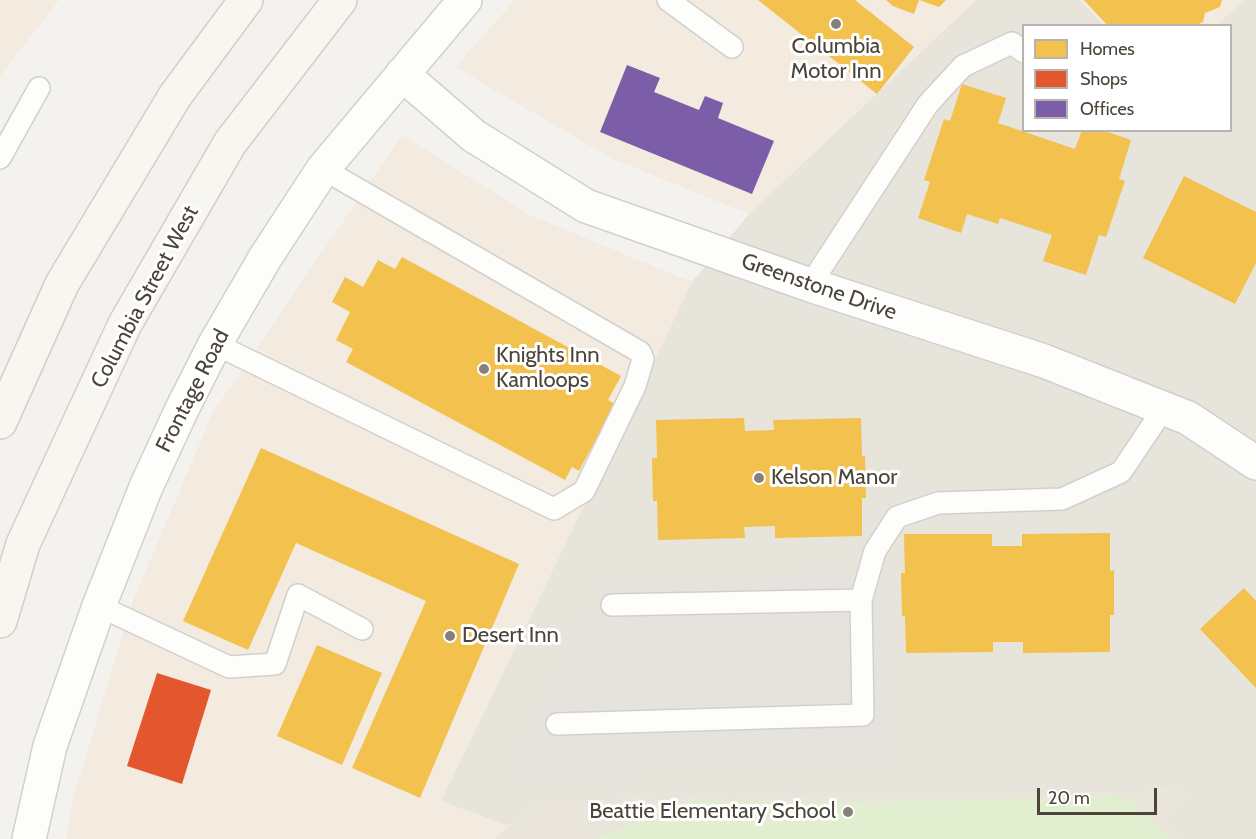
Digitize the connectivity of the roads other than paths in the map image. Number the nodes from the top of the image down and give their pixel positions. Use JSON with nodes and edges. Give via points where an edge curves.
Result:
{"nodes":[{"id":1,"x":246,"y":0,"type":"edge"},
{"id":2,"x":340,"y":0,"type":"edge"},
{"id":3,"x":465,"y":0,"type":"edge"},
{"id":4,"x":668,"y":0,"type":"edge"},
{"id":5,"x":732,"y":47,"type":"dead end"},
{"id":6,"x":1022,"y":51,"type":"edge"},
{"id":7,"x":402,"y":74,"type":"junction"},
{"id":8,"x":39,"y":88,"type":"dead end"},
{"id":9,"x":0,"y":158,"type":"edge"},
{"id":10,"x":323,"y":169,"type":"junction"},
{"id":11,"x":810,"y":285,"type":"junction"},
{"id":12,"x":215,"y":345,"type":"junction"},
{"id":13,"x":1164,"y":408,"type":"junction"},
{"id":14,"x":0,"y":422,"type":"edge"},
{"id":15,"x":1256,"y":463,"type":"edge"},
{"id":16,"x":861,"y":600,"type":"junction"},
{"id":17,"x":612,"y":605,"type":"dead end"},
{"id":18,"x":99,"y":606,"type":"junction"},
{"id":19,"x":0,"y":621,"type":"edge"},
{"id":20,"x":362,"y":629,"type":"dead end"},
{"id":21,"x":557,"y":724,"type":"dead end"},
{"id":22,"x":29,"y":839,"type":"edge"}],
"edges":[{"from":1,"to":14,"type":"main road","via":[[175,96],[62,284]]},
{"from":2,"to":19,"type":"main road","name":"Columbia Street West","via":[[230,143],[125,324],[23,544]]},
{"from":3,"to":7,"type":"street","name":"Frontage Road"},
{"from":4,"to":5,"type":"lane"},
{"from":6,"to":11,"type":"lane","via":[[1012,43],[963,66],[928,104]]},
{"from":7,"to":10,"type":"street","name":"Frontage Road"},
{"from":7,"to":11,"type":"street","name":"Greenstone Drive","via":[[474,136],[586,206]]},
{"from":8,"to":9,"type":"lane"},
{"from":10,"to":12,"type":"street","name":"Frontage Road"},
{"from":10,"to":12,"type":"lane","via":[[640,352],[643,359],[635,386],[584,491],[554,509]]},
{"from":11,"to":13,"type":"street","name":"Greenstone Drive","via":[[1044,361]]},
{"from":12,"to":18,"type":"street","name":"Frontage Road","via":[[146,487]]},
{"from":13,"to":15,"type":"street","name":"Greenstone Drive","via":[[1188,418]]},
{"from":13,"to":16,"type":"lane","via":[[1121,472],[1062,499],[938,503],[897,517],[875,551]]},
{"from":16,"to":17,"type":"lane"},
{"from":16,"to":21,"type":"lane","via":[[863,715]]},
{"from":18,"to":20,"type":"lane","via":[[229,667],[275,664],[298,595]]},
{"from":18,"to":22,"type":"street","name":"Frontage Road","via":[[50,746]]}]}
